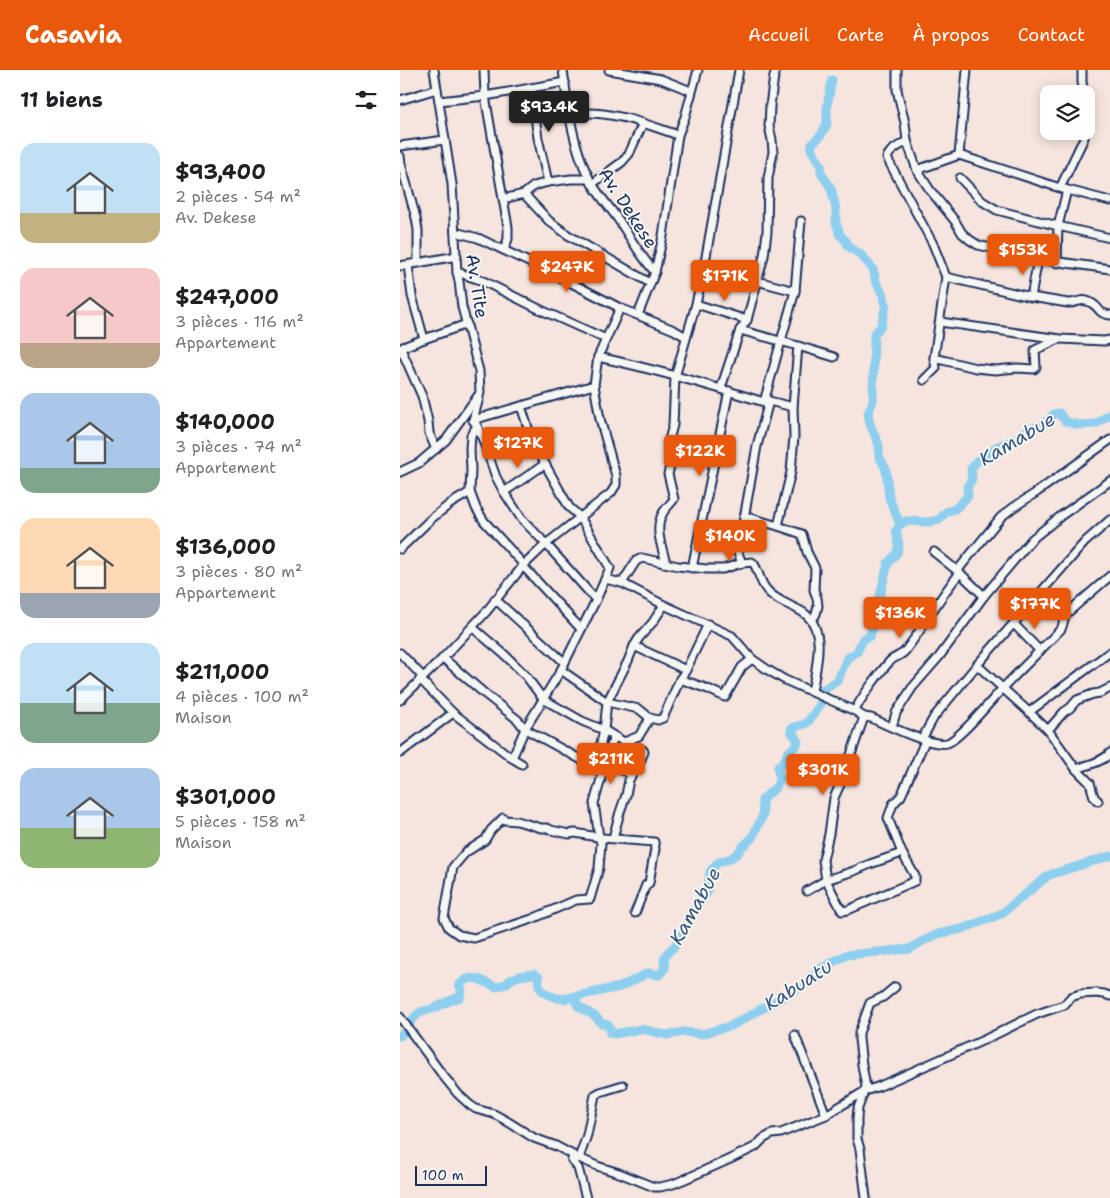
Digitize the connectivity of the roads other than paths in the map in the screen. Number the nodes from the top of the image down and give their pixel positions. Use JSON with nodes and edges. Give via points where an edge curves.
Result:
{"nodes":[{"id":1,"x":434,"y":70,"type":"edge"},
{"id":2,"x":484,"y":70,"type":"edge"},
{"id":3,"x":563,"y":70,"type":"edge"},
{"id":4,"x":610,"y":70,"type":"edge"},
{"id":5,"x":698,"y":70,"type":"edge"},
{"id":6,"x":739,"y":70,"type":"edge"},
{"id":7,"x":776,"y":70,"type":"edge"},
{"id":8,"x":897,"y":70,"type":"edge"},
{"id":9,"x":967,"y":70,"type":"edge"},
{"id":10,"x":1082,"y":70,"type":"edge"},
{"id":11,"x":565,"y":82,"type":"junction"},
{"id":12,"x":1082,"y":85,"type":"edge"},
{"id":13,"x":531,"y":88,"type":"junction"},
{"id":14,"x":437,"y":89,"type":"junction"},
{"id":15,"x":691,"y":92,"type":"junction"},
{"id":16,"x":485,"y":96,"type":"junction"},
{"id":17,"x":400,"y":98,"type":"edge"},
{"id":18,"x":439,"y":101,"type":"junction"},
{"id":19,"x":569,"y":117,"type":"junction"},
{"id":20,"x":643,"y":123,"type":"junction"},
{"id":21,"x":678,"y":135,"type":"junction"},
{"id":22,"x":445,"y":140,"type":"junction"},
{"id":23,"x":1083,"y":140,"type":"edge"},
{"id":24,"x":908,"y":141,"type":"junction"},
{"id":25,"x":400,"y":146,"type":"edge"},
{"id":26,"x":959,"y":155,"type":"junction"},
{"id":27,"x":400,"y":156,"type":"edge"},
{"id":28,"x":917,"y":170,"type":"junction"},
{"id":29,"x":960,"y":178,"type":"dead end"},
{"id":30,"x":591,"y":181,"type":"junction"},
{"id":31,"x":548,"y":182,"type":"junction"},
{"id":32,"x":1063,"y":189,"type":"junction"},
{"id":33,"x":524,"y":194,"type":"junction"},
{"id":34,"x":503,"y":200,"type":"junction"},
{"id":35,"x":1110,"y":201,"type":"edge"},
{"id":36,"x":801,"y":221,"type":"dead end"},
{"id":37,"x":1058,"y":226,"type":"junction"},
{"id":38,"x":455,"y":232,"type":"junction"},
{"id":39,"x":1110,"y":238,"type":"edge"},
{"id":40,"x":504,"y":250,"type":"junction"},
{"id":41,"x":457,"y":256,"type":"junction"},
{"id":42,"x":1038,"y":259,"type":"junction"},
{"id":43,"x":418,"y":262,"type":"junction"},
{"id":44,"x":705,"y":262,"type":"junction"},
{"id":45,"x":1057,"y":263,"type":"junction"},
{"id":46,"x":404,"y":265,"type":"edge"},
{"id":47,"x":1110,"y":269,"type":"edge"},
{"id":48,"x":457,"y":272,"type":"junction"},
{"id":49,"x":655,"y":272,"type":"junction"},
{"id":50,"x":946,"y":277,"type":"junction"},
{"id":51,"x":758,"y":280,"type":"junction"},
{"id":52,"x":650,"y":283,"type":"junction"},
{"id":53,"x":795,"y":291,"type":"junction"},
{"id":54,"x":1031,"y":296,"type":"junction"},
{"id":55,"x":696,"y":304,"type":"junction"},
{"id":56,"x":620,"y":308,"type":"junction"},
{"id":57,"x":638,"y":315,"type":"junction"},
{"id":58,"x":1110,"y":315,"type":"edge"},
{"id":59,"x":747,"y":320,"type":"junction"},
{"id":60,"x":940,"y":322,"type":"junction"},
{"id":61,"x":467,"y":324,"type":"junction"},
{"id":62,"x":740,"y":330,"type":"junction"},
{"id":63,"x":686,"y":337,"type":"junction"},
{"id":64,"x":424,"y":338,"type":"junction"},
{"id":65,"x":606,"y":339,"type":"junction"},
{"id":66,"x":1060,"y":339,"type":"junction"},
{"id":67,"x":1110,"y":340,"type":"edge"},
{"id":68,"x":782,"y":342,"type":"junction"},
{"id":69,"x":798,"y":346,"type":"junction"},
{"id":70,"x":598,"y":357,"type":"junction"},
{"id":71,"x":834,"y":357,"type":"dead end"},
{"id":72,"x":934,"y":358,"type":"junction"},
{"id":73,"x":675,"y":377,"type":"junction"},
{"id":74,"x":924,"y":380,"type":"dead end"},
{"id":75,"x":594,"y":385,"type":"junction"},
{"id":76,"x":721,"y":388,"type":"junction"},
{"id":77,"x":729,"y":391,"type":"junction"},
{"id":78,"x":480,"y":393,"type":"junction"},
{"id":79,"x":766,"y":402,"type":"junction"},
{"id":80,"x":521,"y":406,"type":"junction"},
{"id":81,"x":793,"y":407,"type":"junction"},
{"id":82,"x":475,"y":423,"type":"junction"},
{"id":83,"x":1110,"y":440,"type":"edge"},
{"id":84,"x":436,"y":449,"type":"junction"},
{"id":85,"x":544,"y":464,"type":"junction"},
{"id":86,"x":400,"y":472,"type":"edge"},
{"id":87,"x":1110,"y":481,"type":"edge"},
{"id":88,"x":470,"y":492,"type":"junction"},
{"id":89,"x":504,"y":492,"type":"junction"},
{"id":90,"x":744,"y":516,"type":"junction"},
{"id":91,"x":580,"y":517,"type":"junction"},
{"id":92,"x":1110,"y":520,"type":"edge"},
{"id":93,"x":778,"y":526,"type":"junction"},
{"id":94,"x":546,"y":544,"type":"junction"},
{"id":95,"x":400,"y":549,"type":"edge"},
{"id":96,"x":934,"y":552,"type":"dead end"},
{"id":97,"x":663,"y":562,"type":"junction"},
{"id":98,"x":742,"y":563,"type":"junction"},
{"id":99,"x":523,"y":566,"type":"junction"},
{"id":100,"x":692,"y":568,"type":"junction"},
{"id":101,"x":958,"y":572,"type":"junction"},
{"id":102,"x":605,"y":579,"type":"junction"},
{"id":103,"x":1109,"y":580,"type":"edge"},
{"id":104,"x":622,"y":583,"type":"junction"},
{"id":105,"x":984,"y":596,"type":"junction"},
{"id":106,"x":495,"y":600,"type":"junction"},
{"id":107,"x":596,"y":600,"type":"junction"},
{"id":108,"x":664,"y":605,"type":"junction"},
{"id":109,"x":812,"y":620,"type":"junction"},
{"id":110,"x":708,"y":624,"type":"junction"},
{"id":111,"x":1014,"y":624,"type":"junction"},
{"id":112,"x":472,"y":627,"type":"junction"},
{"id":113,"x":581,"y":628,"type":"junction"},
{"id":114,"x":634,"y":646,"type":"junction"},
{"id":115,"x":1040,"y":651,"type":"junction"},
{"id":116,"x":1110,"y":652,"type":"edge"},
{"id":117,"x":400,"y":653,"type":"edge"},
{"id":118,"x":443,"y":658,"type":"junction"},
{"id":119,"x":752,"y":659,"type":"junction"},
{"id":120,"x":564,"y":662,"type":"junction"},
{"id":121,"x":977,"y":665,"type":"junction"},
{"id":122,"x":561,"y":670,"type":"junction"},
{"id":123,"x":686,"y":670,"type":"junction"},
{"id":124,"x":421,"y":678,"type":"junction"},
{"id":125,"x":680,"y":679,"type":"junction"},
{"id":126,"x":1003,"y":688,"type":"junction"},
{"id":127,"x":1110,"y":688,"type":"edge"},
{"id":128,"x":812,"y":692,"type":"junction"},
{"id":129,"x":543,"y":699,"type":"junction"},
{"id":130,"x":400,"y":700,"type":"edge"},
{"id":131,"x":607,"y":702,"type":"junction"},
{"id":132,"x":855,"y":711,"type":"junction"},
{"id":133,"x":1029,"y":712,"type":"junction"},
{"id":134,"x":453,"y":713,"type":"junction"},
{"id":135,"x":864,"y":717,"type":"junction"},
{"id":136,"x":650,"y":718,"type":"junction"},
{"id":137,"x":892,"y":727,"type":"junction"},
{"id":138,"x":525,"y":729,"type":"junction"},
{"id":139,"x":604,"y":730,"type":"junction"},
{"id":140,"x":1048,"y":730,"type":"junction"},
{"id":141,"x":614,"y":737,"type":"junction"},
{"id":142,"x":924,"y":740,"type":"junction"},
{"id":143,"x":624,"y":742,"type":"junction"},
{"id":144,"x":400,"y":753,"type":"edge"},
{"id":145,"x":1110,"y":753,"type":"edge"},
{"id":146,"x":512,"y":758,"type":"junction"},
{"id":147,"x":522,"y":764,"type":"dead end"},
{"id":148,"x":1076,"y":769,"type":"junction"},
{"id":149,"x":602,"y":771,"type":"junction"},
{"id":150,"x":632,"y":774,"type":"junction"},
{"id":151,"x":1098,"y":801,"type":"dead end"},
{"id":152,"x":599,"y":837,"type":"junction"},
{"id":153,"x":613,"y":838,"type":"junction"},
{"id":154,"x":902,"y":852,"type":"junction"},
{"id":155,"x":826,"y":880,"type":"junction"},
{"id":156,"x":807,"y":891,"type":"dead end"},
{"id":157,"x":636,"y":913,"type":"dead end"},
{"id":158,"x":895,"y":987,"type":"dead end"},
{"id":159,"x":1110,"y":996,"type":"edge"},
{"id":160,"x":400,"y":1017,"type":"edge"},
{"id":161,"x":795,"y":1035,"type":"dead end"},
{"id":162,"x":623,"y":1085,"type":"dead end"},
{"id":163,"x":865,"y":1091,"type":"junction"},
{"id":164,"x":826,"y":1114,"type":"junction"},
{"id":165,"x":576,"y":1159,"type":"junction"},
{"id":166,"x":586,"y":1198,"type":"edge"},
{"id":167,"x":866,"y":1198,"type":"edge"}],
"edges":[{"from":1,"to":14,"type":"street","name":"Av. Tite"},
{"from":2,"to":16,"type":"street"},
{"from":3,"to":11,"type":"street","name":"Av. Dekese"},
{"from":4,"to":15,"type":"street","via":[[660,79]]},
{"from":5,"to":15,"type":"street"},
{"from":6,"to":44,"type":"street"},
{"from":7,"to":51,"type":"street","via":[[770,106],[773,152],[768,178],[767,232]]},
{"from":8,"to":24,"type":"street","via":[[897,90]]},
{"from":9,"to":26,"type":"street"},
{"from":10,"to":12,"type":"street"},
{"from":11,"to":13,"type":"street"},
{"from":11,"to":19,"type":"street","name":"Av. Dekese"},
{"from":13,"to":16,"type":"street"},
{"from":13,"to":31,"type":"street"},
{"from":14,"to":17,"type":"street"},
{"from":14,"to":18,"type":"street","name":"Av. Tite"},
{"from":15,"to":21,"type":"street"},
{"from":16,"to":18,"type":"street"},
{"from":16,"to":34,"type":"street"},
{"from":18,"to":22,"type":"street","name":"Av. Tite"},
{"from":19,"to":20,"type":"street","via":[[594,113]]},
{"from":19,"to":30,"type":"street","name":"Av. Dekese"},
{"from":20,"to":21,"type":"street"},
{"from":20,"to":30,"type":"street","via":[[622,162]]},
{"from":21,"to":49,"type":"street"},
{"from":22,"to":25,"type":"street"},
{"from":22,"to":38,"type":"street","name":"Av. Tite"},
{"from":23,"to":32,"type":"street"},
{"from":24,"to":28,"type":"street"},
{"from":24,"to":50,"type":"street","via":[[888,154],[888,158],[933,244]]},
{"from":26,"to":28,"type":"street"},
{"from":26,"to":32,"type":"street"},
{"from":27,"to":43,"type":"street","via":[[416,218]]},
{"from":28,"to":42,"type":"street","via":[[962,234],[970,240],[978,245]]},
{"from":29,"to":37,"type":"street","via":[[982,201],[997,210]]},
{"from":30,"to":31,"type":"street"},
{"from":30,"to":49,"type":"street","name":"Av. Dekese"},
{"from":31,"to":33,"type":"street","via":[[534,186]]},
{"from":32,"to":35,"type":"street"},
{"from":32,"to":37,"type":"street"},
{"from":33,"to":34,"type":"street"},
{"from":33,"to":52,"type":"street","via":[[555,226]]},
{"from":34,"to":40,"type":"street","via":[[508,227]]},
{"from":36,"to":53,"type":"street"},
{"from":37,"to":39,"type":"street"},
{"from":37,"to":45,"type":"street"},
{"from":38,"to":40,"type":"street"},
{"from":38,"to":41,"type":"street","name":"Av. Tite"},
{"from":40,"to":56,"type":"street"},
{"from":41,"to":43,"type":"street"},
{"from":41,"to":48,"type":"street","name":"Av. Tite"},
{"from":42,"to":45,"type":"street"},
{"from":42,"to":54,"type":"street"},
{"from":43,"to":46,"type":"street"},
{"from":44,"to":51,"type":"street"},
{"from":44,"to":55,"type":"street"},
{"from":45,"to":47,"type":"street"},
{"from":46,"to":64,"type":"street"},
{"from":48,"to":61,"type":"street","name":"Av. Tite"},
{"from":48,"to":65,"type":"street","via":[[484,281]]},
{"from":49,"to":52,"type":"street"},
{"from":50,"to":54,"type":"street"},
{"from":50,"to":60,"type":"street"},
{"from":51,"to":53,"type":"street"},
{"from":51,"to":59,"type":"street"},
{"from":52,"to":57,"type":"street"},
{"from":53,"to":68,"type":"street"},
{"from":54,"to":58,"type":"street","via":[[1072,304],[1082,300]]},
{"from":55,"to":59,"type":"street"},
{"from":55,"to":63,"type":"street"},
{"from":56,"to":57,"type":"street"},
{"from":56,"to":65,"type":"street"},
{"from":57,"to":63,"type":"street"},
{"from":59,"to":62,"type":"street"},
{"from":60,"to":66,"type":"street"},
{"from":60,"to":72,"type":"street"},
{"from":61,"to":64,"type":"street"},
{"from":61,"to":78,"type":"street","name":"Av. Tite","via":[[480,371]]},
{"from":62,"to":68,"type":"street"},
{"from":62,"to":76,"type":"street"},
{"from":63,"to":73,"type":"street"},
{"from":64,"to":84,"type":"street","via":[[401,349],[422,396],[428,433]]},
{"from":65,"to":70,"type":"street"},
{"from":66,"to":67,"type":"street"},
{"from":66,"to":72,"type":"street","via":[[1035,350],[1034,369],[994,370]]},
{"from":68,"to":69,"type":"street"},
{"from":68,"to":79,"type":"street"},
{"from":69,"to":71,"type":"street"},
{"from":69,"to":81,"type":"street"},
{"from":70,"to":73,"type":"street"},
{"from":70,"to":75,"type":"street"},
{"from":72,"to":74,"type":"street","via":[[936,368]]},
{"from":73,"to":76,"type":"street"},
{"from":73,"to":97,"type":"street","via":[[673,426],[668,444],[671,463],[668,474],[674,499],[660,518]]},
{"from":75,"to":80,"type":"street"},
{"from":75,"to":91,"type":"street","via":[[616,485],[611,493]]},
{"from":76,"to":77,"type":"street"},
{"from":77,"to":79,"type":"street"},
{"from":77,"to":100,"type":"street"},
{"from":78,"to":82,"type":"street","name":"Av. Tite"},
{"from":78,"to":84,"type":"street"},
{"from":79,"to":81,"type":"street"},
{"from":79,"to":90,"type":"street"},
{"from":80,"to":82,"type":"street"},
{"from":80,"to":85,"type":"street"},
{"from":81,"to":93,"type":"street","via":[[791,472]]},
{"from":82,"to":88,"type":"street","name":"Av. Tite","via":[[470,449]]},
{"from":82,"to":89,"type":"street"},
{"from":83,"to":101,"type":"street","via":[[1001,517]]},
{"from":84,"to":86,"type":"street","via":[[419,463]]},
{"from":85,"to":89,"type":"street"},
{"from":85,"to":91,"type":"street","via":[[569,507]]},
{"from":87,"to":105,"type":"street","via":[[1032,539]]},
{"from":88,"to":95,"type":"street","via":[[450,504]]},
{"from":88,"to":99,"type":"street","via":[[484,521]]},
{"from":89,"to":94,"type":"street","via":[[521,518]]},
{"from":90,"to":93,"type":"street"},
{"from":90,"to":98,"type":"street","via":[[736,548]]},
{"from":91,"to":94,"type":"street"},
{"from":91,"to":102,"type":"street","via":[[610,567]]},
{"from":92,"to":111,"type":"street","via":[[1085,542]]},
{"from":93,"to":109,"type":"street","via":[[802,534],[806,552],[815,568],[814,590],[818,606]]},
{"from":94,"to":99,"type":"street"},
{"from":94,"to":107,"type":"street"},
{"from":96,"to":101,"type":"street"},
{"from":97,"to":100,"type":"street"},
{"from":97,"to":104,"type":"street","via":[[639,559]]},
{"from":98,"to":100,"type":"street","via":[[723,568]]},
{"from":98,"to":109,"type":"street","via":[[752,562],[770,594]]},
{"from":99,"to":106,"type":"street"},
{"from":99,"to":113,"type":"street"},
{"from":101,"to":105,"type":"street"},
{"from":101,"to":132,"type":"street","via":[[904,654],[891,660]]},
{"from":102,"to":104,"type":"street"},
{"from":102,"to":107,"type":"street"},
{"from":103,"to":115,"type":"street","via":[[1066,614],[1063,626]]},
{"from":104,"to":108,"type":"street"},
{"from":105,"to":137,"type":"street","via":[[912,688],[896,713]]},
{"from":106,"to":112,"type":"street"},
{"from":106,"to":120,"type":"street"},
{"from":107,"to":113,"type":"street"},
{"from":108,"to":110,"type":"street"},
{"from":108,"to":114,"type":"street"},
{"from":109,"to":128,"type":"street","via":[[818,643]]},
{"from":110,"to":119,"type":"street","via":[[732,636]]},
{"from":110,"to":123,"type":"street"},
{"from":111,"to":115,"type":"street"},
{"from":111,"to":121,"type":"street"},
{"from":112,"to":118,"type":"street"},
{"from":112,"to":129,"type":"street","via":[[506,655]]},
{"from":113,"to":120,"type":"street"},
{"from":114,"to":123,"type":"street"},
{"from":114,"to":131,"type":"street"},
{"from":115,"to":126,"type":"street"},
{"from":116,"to":133,"type":"street"},
{"from":117,"to":124,"type":"street"},
{"from":118,"to":124,"type":"street"},
{"from":118,"to":138,"type":"street"},
{"from":119,"to":125,"type":"street","via":[[742,667],[725,697]]},
{"from":119,"to":128,"type":"street"},
{"from":120,"to":122,"type":"street"},
{"from":121,"to":126,"type":"street"},
{"from":121,"to":142,"type":"street","via":[[934,717]]},
{"from":122,"to":129,"type":"street"},
{"from":122,"to":131,"type":"street"},
{"from":123,"to":125,"type":"street"},
{"from":124,"to":130,"type":"street"},
{"from":124,"to":134,"type":"street"},
{"from":125,"to":136,"type":"street","via":[[663,718]]},
{"from":126,"to":133,"type":"street"},
{"from":126,"to":142,"type":"street","via":[[950,742]]},
{"from":127,"to":140,"type":"street","via":[[1077,700]]},
{"from":128,"to":132,"type":"street"},
{"from":129,"to":138,"type":"street"},
{"from":129,"to":139,"type":"street"},
{"from":131,"to":136,"type":"street","via":[[639,709]]},
{"from":131,"to":139,"type":"street"},
{"from":132,"to":135,"type":"street"},
{"from":133,"to":140,"type":"street"},
{"from":134,"to":144,"type":"street"},
{"from":134,"to":146,"type":"street"},
{"from":135,"to":137,"type":"street"},
{"from":135,"to":155,"type":"street","via":[[834,798],[823,860]]},
{"from":136,"to":143,"type":"street","via":[[639,736]]},
{"from":137,"to":142,"type":"street"},
{"from":138,"to":146,"type":"street"},
{"from":138,"to":149,"type":"street"},
{"from":139,"to":141,"type":"street"},
{"from":139,"to":149,"type":"street"},
{"from":140,"to":148,"type":"street"},
{"from":141,"to":143,"type":"street"},
{"from":141,"to":150,"type":"street","via":[[610,764]]},
{"from":142,"to":154,"type":"street","via":[[901,796],[893,804],[888,818]]},
{"from":143,"to":150,"type":"street","via":[[644,751]]},
{"from":145,"to":148,"type":"street"},
{"from":146,"to":147,"type":"street"},
{"from":148,"to":151,"type":"street","via":[[1090,783]]},
{"from":149,"to":152,"type":"street","via":[[594,803]]},
{"from":150,"to":153,"type":"street"},
{"from":152,"to":152,"type":"street","via":[[568,834],[503,818],[485,840],[466,852],[453,868],[444,918],[449,928],[459,935],[474,938],[576,900],[590,899],[599,868],[602,843]]},
{"from":152,"to":153,"type":"street"},
{"from":153,"to":157,"type":"street","via":[[654,842],[649,883]]},
{"from":154,"to":155,"type":"street"},
{"from":154,"to":155,"type":"street","via":[[915,881],[845,911],[841,910]]},
{"from":155,"to":156,"type":"street"},
{"from":158,"to":163,"type":"street","via":[[870,1003],[859,1033]]},
{"from":159,"to":163,"type":"street","via":[[1096,993],[1071,997],[1064,1005]]},
{"from":160,"to":165,"type":"street","via":[[441,1073],[470,1105],[567,1151]]},
{"from":161,"to":164,"type":"street"},
{"from":162,"to":165,"type":"street","via":[[595,1095],[587,1135]]},
{"from":163,"to":164,"type":"street"},
{"from":163,"to":167,"type":"street","via":[[858,1108],[857,1139]]},
{"from":164,"to":165,"type":"street","via":[[763,1139],[755,1147],[683,1180],[660,1187]]},
{"from":165,"to":166,"type":"street"}]}
